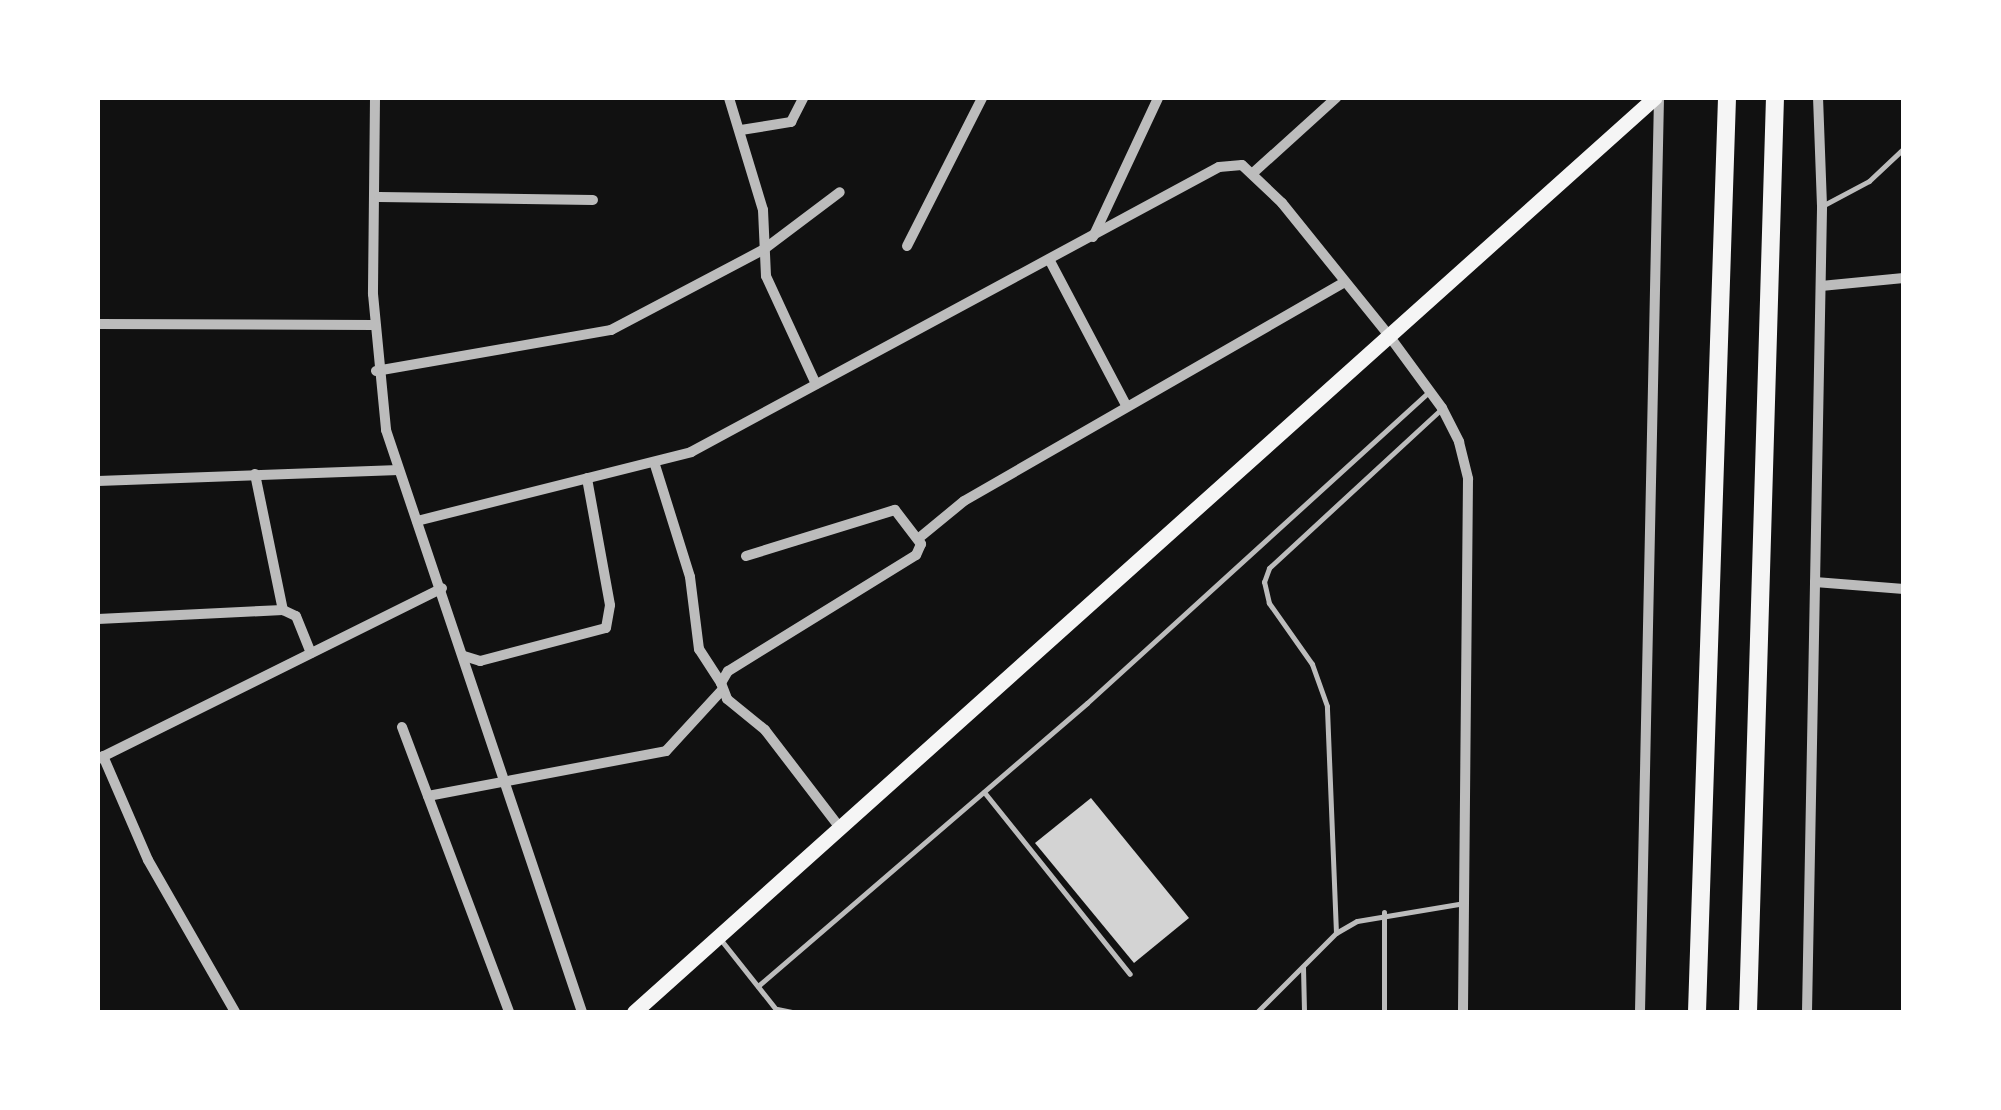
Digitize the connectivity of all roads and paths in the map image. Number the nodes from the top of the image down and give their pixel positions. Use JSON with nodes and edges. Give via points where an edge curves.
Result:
{"nodes":[{"id":1,"x":375,"y":98,"type":"edge"},
{"id":2,"x":729,"y":98,"type":"edge"},
{"id":3,"x":802,"y":98,"type":"edge"},
{"id":4,"x":982,"y":98,"type":"edge"},
{"id":5,"x":1158,"y":98,"type":"edge"},
{"id":6,"x":1336,"y":98,"type":"edge"},
{"id":7,"x":1657,"y":98,"type":"edge"},
{"id":8,"x":1727,"y":98,"type":"edge"},
{"id":9,"x":1774,"y":98,"type":"edge"},
{"id":10,"x":1818,"y":98,"type":"edge"},
{"id":11,"x":741,"y":130,"type":"junction"},
{"id":12,"x":1904,"y":148,"type":"edge"},
{"id":13,"x":1253,"y":174,"type":"junction"},
{"id":14,"x":840,"y":192,"type":"dead end"},
{"id":15,"x":378,"y":196,"type":"junction"},
{"id":16,"x":593,"y":200,"type":"dead end"},
{"id":17,"x":1822,"y":206,"type":"junction"},
{"id":18,"x":1093,"y":237,"type":"junction"},
{"id":19,"x":907,"y":246,"type":"dead end"},
{"id":20,"x":763,"y":250,"type":"junction"},
{"id":21,"x":1050,"y":261,"type":"junction"},
{"id":22,"x":1904,"y":278,"type":"edge"},
{"id":23,"x":1345,"y":282,"type":"junction"},
{"id":24,"x":1821,"y":286,"type":"junction"},
{"id":25,"x":98,"y":324,"type":"edge"},
{"id":26,"x":374,"y":325,"type":"junction"},
{"id":27,"x":1387,"y":333,"type":"junction"},
{"id":28,"x":376,"y":370,"type":"junction"},
{"id":29,"x":816,"y":384,"type":"junction"},
{"id":30,"x":1431,"y":390,"type":"junction"},
{"id":31,"x":1126,"y":405,"type":"junction"},
{"id":32,"x":1442,"y":408,"type":"junction"},
{"id":33,"x":656,"y":465,"type":"junction"},
{"id":34,"x":399,"y":470,"type":"junction"},
{"id":35,"x":255,"y":474,"type":"junction"},
{"id":36,"x":587,"y":478,"type":"junction"},
{"id":37,"x":98,"y":481,"type":"edge"},
{"id":38,"x":417,"y":522,"type":"junction"},
{"id":39,"x":919,"y":538,"type":"junction"},
{"id":40,"x":746,"y":556,"type":"dead end"},
{"id":41,"x":1815,"y":582,"type":"junction"},
{"id":42,"x":442,"y":588,"type":"junction"},
{"id":43,"x":1904,"y":589,"type":"edge"},
{"id":44,"x":283,"y":610,"type":"junction"},
{"id":45,"x":98,"y":619,"type":"edge"},
{"id":46,"x":312,"y":653,"type":"junction"},
{"id":47,"x":464,"y":656,"type":"junction"},
{"id":48,"x":721,"y":687,"type":"junction"},
{"id":49,"x":402,"y":727,"type":"dead end"},
{"id":50,"x":100,"y":757,"type":"edge"},
{"id":51,"x":504,"y":783,"type":"junction"},
{"id":52,"x":984,"y":792,"type":"junction"},
{"id":53,"x":428,"y":796,"type":"junction"},
{"id":54,"x":841,"y":829,"type":"junction"},
{"id":55,"x":1465,"y":902,"type":"junction"},
{"id":56,"x":1384,"y":912,"type":"junction"},
{"id":57,"x":1336,"y":933,"type":"junction"},
{"id":58,"x":719,"y":938,"type":"junction"},
{"id":59,"x":1303,"y":967,"type":"junction"},
{"id":60,"x":1130,"y":974,"type":"dead end"},
{"id":61,"x":758,"y":986,"type":"junction"},
{"id":62,"x":778,"y":1011,"type":"edge"},
{"id":63,"x":235,"y":1012,"type":"edge"},
{"id":64,"x":509,"y":1012,"type":"edge"},
{"id":65,"x":582,"y":1012,"type":"edge"},
{"id":66,"x":634,"y":1012,"type":"edge"},
{"id":67,"x":792,"y":1012,"type":"edge"},
{"id":68,"x":1257,"y":1012,"type":"edge"},
{"id":69,"x":1304,"y":1012,"type":"edge"},
{"id":70,"x":1384,"y":1012,"type":"edge"},
{"id":71,"x":1463,"y":1012,"type":"edge"},
{"id":72,"x":1640,"y":1012,"type":"edge"},
{"id":73,"x":1697,"y":1012,"type":"edge"},
{"id":74,"x":1748,"y":1012,"type":"edge"},
{"id":75,"x":1807,"y":1012,"type":"edge"}],
"edges":[{"from":1,"to":15,"type":"street"},
{"from":2,"to":11,"type":"street"},
{"from":3,"to":11,"type":"street","via":[[790,122]]},
{"from":4,"to":19,"type":"street"},
{"from":5,"to":18,"type":"street"},
{"from":6,"to":13,"type":"street"},
{"from":7,"to":27,"type":"main road"},
{"from":7,"to":72,"type":"street"},
{"from":8,"to":73,"type":"highway"},
{"from":9,"to":74,"type":"highway"},
{"from":10,"to":17,"type":"street"},
{"from":11,"to":20,"type":"street","via":[[763,210]]},
{"from":12,"to":17,"type":"lane","via":[[1869,181]]},
{"from":13,"to":18,"type":"street","via":[[1235,163],[1219,167]]},
{"from":13,"to":23,"type":"street"},
{"from":14,"to":20,"type":"street"},
{"from":15,"to":16,"type":"street"},
{"from":15,"to":26,"type":"street"},
{"from":17,"to":24,"type":"street"},
{"from":18,"to":21,"type":"street"},
{"from":20,"to":28,"type":"street","via":[[612,330]]},
{"from":20,"to":29,"type":"street","via":[[766,276]]},
{"from":21,"to":29,"type":"street"},
{"from":21,"to":31,"type":"street"},
{"from":22,"to":24,"type":"street"},
{"from":23,"to":27,"type":"street"},
{"from":23,"to":31,"type":"street"},
{"from":24,"to":41,"type":"street"},
{"from":25,"to":26,"type":"street"},
{"from":26,"to":28,"type":"street"},
{"from":27,"to":30,"type":"street"},
{"from":27,"to":54,"type":"main road"},
{"from":28,"to":34,"type":"street"},
{"from":29,"to":33,"type":"street"},
{"from":30,"to":32,"type":"street"},
{"from":30,"to":52,"type":"lane"},
{"from":31,"to":39,"type":"street","via":[[964,501]]},
{"from":32,"to":55,"type":"street","via":[[1468,479]]},
{"from":32,"to":57,"type":"lane","via":[[1269,568],[1264,582],[1269,603],[1312,664],[1327,706]]},
{"from":33,"to":36,"type":"street"},
{"from":33,"to":48,"type":"street","via":[[690,577],[698,649]]},
{"from":34,"to":35,"type":"street"},
{"from":34,"to":38,"type":"street"},
{"from":35,"to":37,"type":"street"},
{"from":35,"to":44,"type":"street"},
{"from":36,"to":38,"type":"street"},
{"from":36,"to":47,"type":"street","via":[[610,605],[606,628],[480,661]]},
{"from":38,"to":42,"type":"street"},
{"from":39,"to":40,"type":"street","via":[[894,510]]},
{"from":39,"to":48,"type":"street","via":[[916,555],[728,672]]},
{"from":41,"to":43,"type":"street"},
{"from":41,"to":75,"type":"street"},
{"from":42,"to":46,"type":"street"},
{"from":42,"to":47,"type":"street"},
{"from":44,"to":45,"type":"street"},
{"from":44,"to":46,"type":"street","via":[[296,616]]},
{"from":46,"to":50,"type":"street"},
{"from":47,"to":51,"type":"street"},
{"from":48,"to":51,"type":"street","via":[[666,752]]},
{"from":48,"to":54,"type":"street","via":[[765,730]]},
{"from":49,"to":53,"type":"street"},
{"from":50,"to":63,"type":"street","via":[[148,860]]},
{"from":51,"to":53,"type":"street"},
{"from":51,"to":65,"type":"street"},
{"from":52,"to":60,"type":"lane"},
{"from":52,"to":61,"type":"lane"},
{"from":53,"to":64,"type":"street"},
{"from":54,"to":58,"type":"main road"},
{"from":55,"to":56,"type":"lane"},
{"from":55,"to":71,"type":"street"},
{"from":56,"to":57,"type":"lane"},
{"from":56,"to":70,"type":"lane"},
{"from":57,"to":59,"type":"lane"},
{"from":58,"to":61,"type":"lane"},
{"from":58,"to":66,"type":"main road"},
{"from":59,"to":68,"type":"lane"},
{"from":59,"to":69,"type":"lane"},
{"from":61,"to":62,"type":"lane"},
{"from":62,"to":67,"type":"lane"}]}
